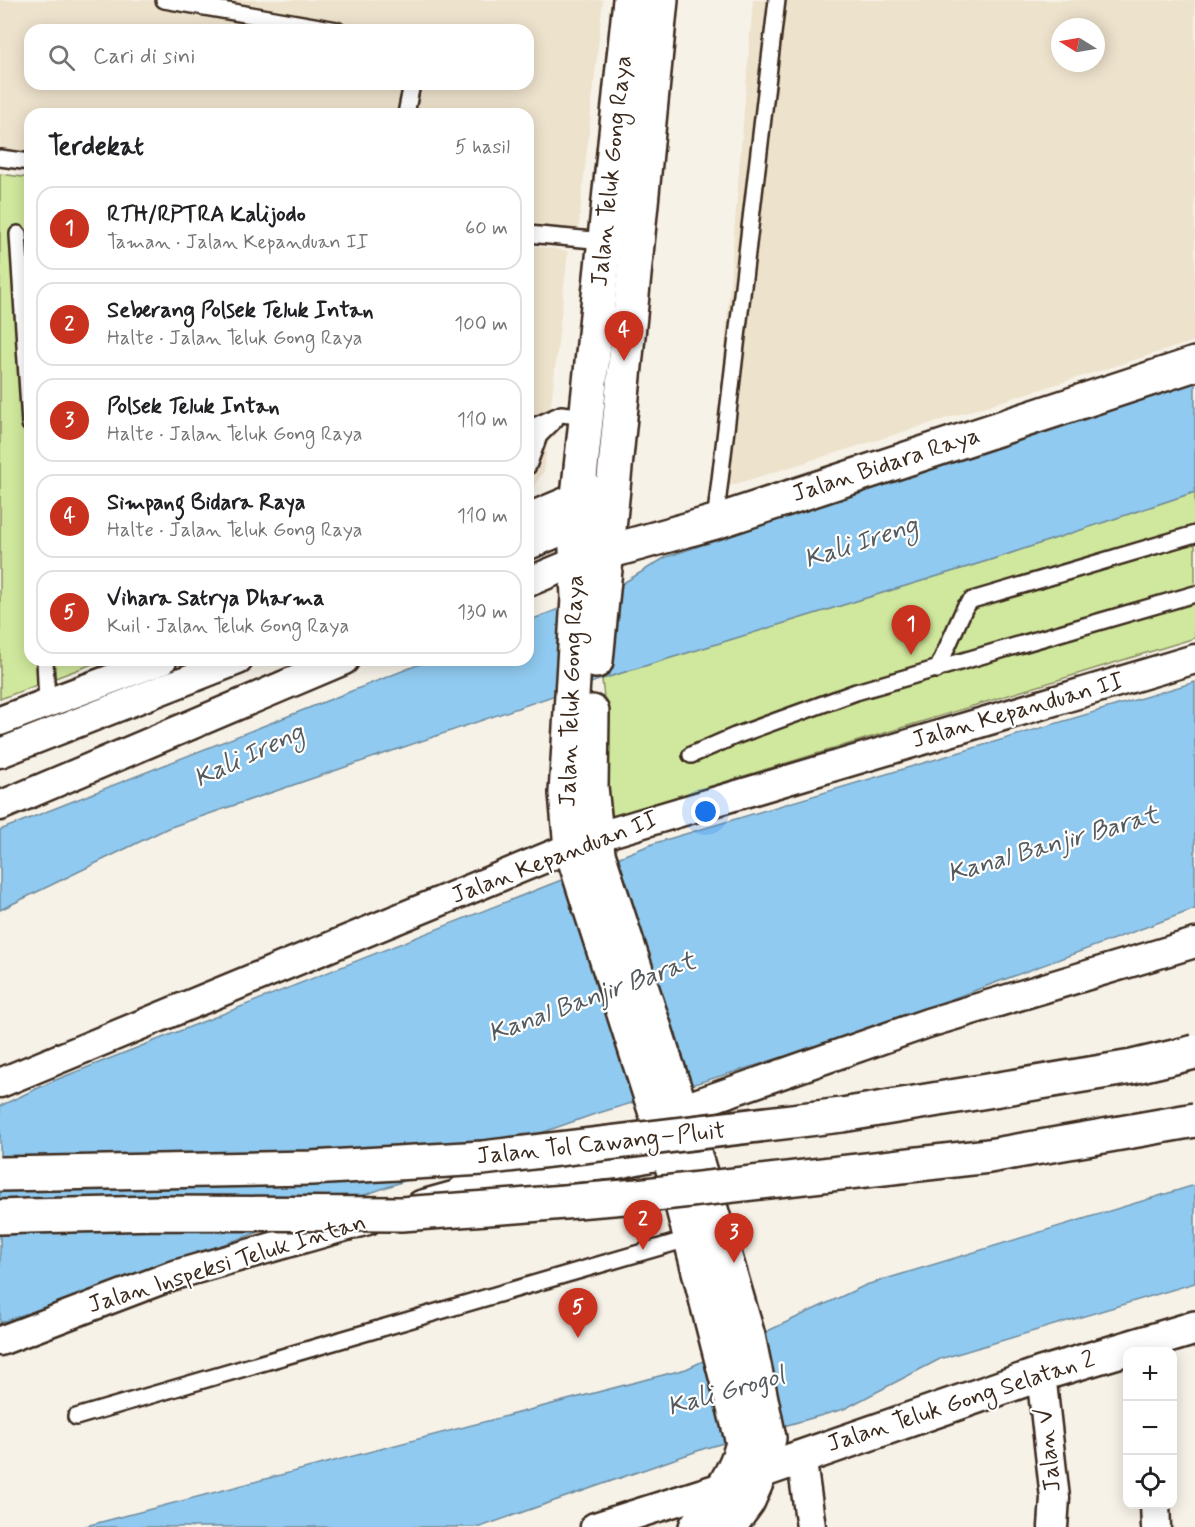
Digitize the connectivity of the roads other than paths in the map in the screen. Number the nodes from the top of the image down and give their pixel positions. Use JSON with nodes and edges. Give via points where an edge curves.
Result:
{"nodes":[{"id":1,"x":164,"y":0,"type":"edge"},
{"id":2,"x":630,"y":0,"type":"edge"},
{"id":3,"x":661,"y":0,"type":"edge"},
{"id":4,"x":777,"y":0,"type":"edge"},
{"id":5,"x":302,"y":24,"type":"edge"},
{"id":6,"x":411,"y":90,"type":"edge"},
{"id":7,"x":407,"y":108,"type":"edge"},
{"id":8,"x":0,"y":158,"type":"edge"},
{"id":9,"x":24,"y":161,"type":"edge"},
{"id":10,"x":18,"y":234,"type":"dead end"},
{"id":11,"x":534,"y":235,"type":"edge"},
{"id":12,"x":604,"y":241,"type":"junction"},
{"id":13,"x":24,"y":329,"type":"edge"},
{"id":14,"x":1195,"y":364,"type":"edge"},
{"id":15,"x":575,"y":416,"type":"junction"},
{"id":16,"x":534,"y":427,"type":"edge"},
{"id":17,"x":534,"y":451,"type":"edge"},
{"id":18,"x":612,"y":502,"type":"junction"},
{"id":19,"x":576,"y":511,"type":"junction"},
{"id":20,"x":534,"y":517,"type":"edge"},
{"id":21,"x":714,"y":522,"type":"junction"},
{"id":22,"x":1195,"y":534,"type":"edge"},
{"id":23,"x":534,"y":540,"type":"edge"},
{"id":24,"x":590,"y":557,"type":"junction"},
{"id":25,"x":534,"y":580,"type":"edge"},
{"id":26,"x":1195,"y":594,"type":"edge"},
{"id":27,"x":1195,"y":659,"type":"edge"},
{"id":28,"x":45,"y":666,"type":"edge"},
{"id":29,"x":198,"y":666,"type":"edge"},
{"id":30,"x":330,"y":666,"type":"edge"},
{"id":31,"x":937,"y":670,"type":"junction"},
{"id":32,"x":158,"y":672,"type":"edge"},
{"id":33,"x":47,"y":702,"type":"junction"},
{"id":34,"x":0,"y":721,"type":"edge"},
{"id":35,"x":57,"y":730,"type":"junction"},
{"id":36,"x":0,"y":753,"type":"edge"},
{"id":37,"x":691,"y":755,"type":"dead end"},
{"id":38,"x":0,"y":806,"type":"edge"},
{"id":39,"x":586,"y":851,"type":"junction"},
{"id":40,"x":1195,"y":943,"type":"edge"},
{"id":41,"x":1195,"y":1052,"type":"edge"},
{"id":42,"x":0,"y":1083,"type":"edge"},
{"id":43,"x":670,"y":1102,"type":"junction"},
{"id":44,"x":1193,"y":1121,"type":"edge"},
{"id":45,"x":684,"y":1162,"type":"junction"},
{"id":46,"x":0,"y":1174,"type":"edge"},
{"id":47,"x":0,"y":1218,"type":"edge"},
{"id":48,"x":691,"y":1238,"type":"junction"},
{"id":49,"x":1195,"y":1328,"type":"edge"},
{"id":50,"x":0,"y":1341,"type":"edge"},
{"id":51,"x":1147,"y":1347,"type":"edge"},
{"id":52,"x":1123,"y":1353,"type":"edge"},
{"id":53,"x":1041,"y":1374,"type":"junction"},
{"id":54,"x":76,"y":1417,"type":"dead end"},
{"id":55,"x":756,"y":1440,"type":"junction"},
{"id":56,"x":801,"y":1455,"type":"junction"},
{"id":57,"x":762,"y":1469,"type":"junction"},
{"id":58,"x":722,"y":1490,"type":"junction"},
{"id":59,"x":1155,"y":1509,"type":"edge"},
{"id":60,"x":595,"y":1527,"type":"edge"},
{"id":61,"x":696,"y":1527,"type":"edge"},
{"id":62,"x":729,"y":1527,"type":"edge"},
{"id":63,"x":811,"y":1527,"type":"edge"},
{"id":64,"x":1053,"y":1527,"type":"edge"},
{"id":65,"x":1156,"y":1527,"type":"edge"}],
"edges":[{"from":1,"to":5,"type":"lane"},
{"from":2,"to":12,"type":"main road","name":"Jalan Teluk Gong Raya"},
{"from":3,"to":18,"type":"main road","name":"Jalan Teluk Gong Raya"},
{"from":4,"to":21,"type":"lane"},
{"from":6,"to":7,"type":"lane"},
{"from":8,"to":9,"type":"lane"},
{"from":10,"to":13,"type":"lane"},
{"from":11,"to":12,"type":"lane"},
{"from":12,"to":15,"type":"main road","name":"Jalan Teluk Gong Raya"},
{"from":14,"to":21,"type":"main road","name":"Jalan Bidara Raya"},
{"from":15,"to":16,"type":"lane"},
{"from":15,"to":17,"type":"lane","via":[[540,436]]},
{"from":15,"to":19,"type":"main road","name":"Jalan Teluk Gong Raya"},
{"from":18,"to":19,"type":"street"},
{"from":18,"to":24,"type":"main road","name":"Jalan Teluk Gong Raya"},
{"from":19,"to":20,"type":"street"},
{"from":19,"to":23,"type":"street"},
{"from":19,"to":24,"type":"main road","name":"Jalan Teluk Gong Raya"},
{"from":21,"to":24,"type":"main road","name":"Jalan Bidara Raya"},
{"from":22,"to":31,"type":"lane","via":[[972,600]]},
{"from":24,"to":25,"type":"street"},
{"from":24,"to":39,"type":"main road","name":"Jalan Teluk Gong Raya","via":[[583,691],[566,793]]},
{"from":26,"to":31,"type":"lane"},
{"from":27,"to":39,"type":"street","name":"Jalan Kepanduan II"},
{"from":28,"to":33,"type":"lane"},
{"from":29,"to":32,"type":"street"},
{"from":30,"to":38,"type":"street"},
{"from":31,"to":37,"type":"lane","via":[[856,692]]},
{"from":32,"to":33,"type":"street"},
{"from":32,"to":35,"type":"street"},
{"from":33,"to":34,"type":"street"},
{"from":33,"to":35,"type":"street"},
{"from":35,"to":36,"type":"street"},
{"from":39,"to":42,"type":"street","name":"Jalan Kepanduan II"},
{"from":39,"to":43,"type":"main road","name":"Jalan Teluk Gong Raya"},
{"from":40,"to":43,"type":"street"},
{"from":41,"to":46,"type":"main road","name":"Jalan Tol Cawang–Pluit","bridge":true,"via":[[1131,1067],[831,1116],[483,1158],[311,1168]]},
{"from":43,"to":45,"type":"main road","name":"Jalan Teluk Gong Raya"},
{"from":44,"to":47,"type":"main road","bridge":true,"via":[[989,1156],[516,1206],[401,1214],[159,1213]]},
{"from":45,"to":48,"type":"main road","name":"Jalan Teluk Gong Raya"},
{"from":45,"to":50,"type":"street","name":"Jalan Inspeksi Teluk Intan","via":[[484,1200],[457,1195],[171,1276]]},
{"from":45,"to":55,"type":"main road","name":"Jalan Teluk Gong Raya","via":[[748,1336]]},
{"from":48,"to":54,"type":"lane"},
{"from":48,"to":55,"type":"main road","name":"Jalan Teluk Gong Raya","via":[[718,1348]]},
{"from":49,"to":51,"type":"main road","name":"Jalan Teluk Gong Selatan 2"},
{"from":52,"to":53,"type":"main road","name":"Jalan Teluk Gong Selatan 2"},
{"from":53,"to":56,"type":"main road","name":"Jalan Teluk Gong Selatan 2"},
{"from":53,"to":64,"type":"street","name":"Jalan V","via":[[1055,1498]]},
{"from":55,"to":57,"type":"main road","name":"Jalan Teluk Gong Raya"},
{"from":55,"to":58,"type":"main road","via":[[739,1459]]},
{"from":56,"to":57,"type":"main road","name":"Jalan Teluk Gong Selatan 2"},
{"from":56,"to":63,"type":"street"},
{"from":57,"to":58,"type":"main road","name":"Jalan Teluk Gong Selatan 2"},
{"from":57,"to":62,"type":"main road","name":"Jalan Teluk Gong Raya","via":[[748,1501]]},
{"from":58,"to":60,"type":"street"},
{"from":58,"to":61,"type":"main road"},
{"from":59,"to":65,"type":"street"}]}
